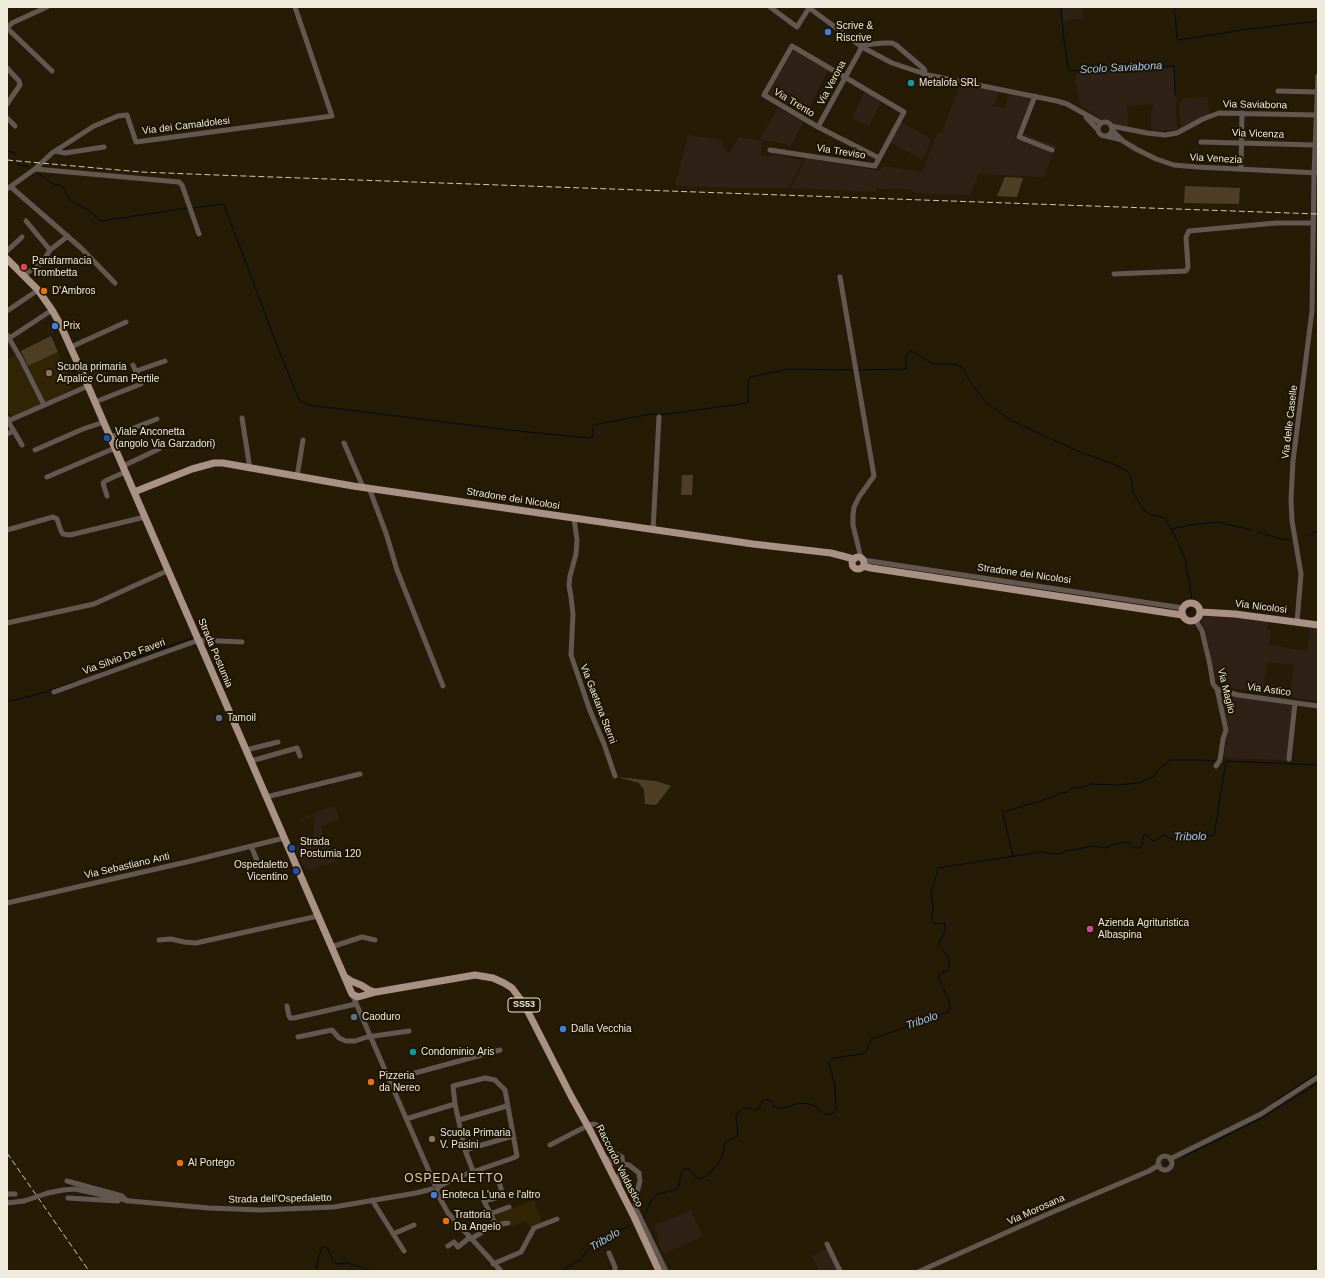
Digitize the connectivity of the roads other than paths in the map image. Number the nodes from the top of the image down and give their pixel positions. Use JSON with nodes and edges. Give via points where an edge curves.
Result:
{"nodes":[{"id":1,"x":46,"y":7,"type":"edge"},
{"id":2,"x":295,"y":7,"type":"edge"},
{"id":3,"x":770,"y":7,"type":"edge"},
{"id":4,"x":809,"y":7,"type":"edge"},
{"id":5,"x":7,"y":28,"type":"edge"},
{"id":6,"x":862,"y":47,"type":"junction"},
{"id":7,"x":7,"y":68,"type":"edge"},
{"id":8,"x":52,"y":71,"type":"dead end"},
{"id":9,"x":924,"y":74,"type":"junction"},
{"id":10,"x":1318,"y":76,"type":"edge"},
{"id":11,"x":845,"y":78,"type":"junction"},
{"id":12,"x":1278,"y":91,"type":"dead end"},
{"id":13,"x":1317,"y":92,"type":"junction"},
{"id":14,"x":1035,"y":96,"type":"junction"},
{"id":15,"x":7,"y":104,"type":"edge"},
{"id":16,"x":1082,"y":113,"type":"junction"},
{"id":17,"x":1242,"y":113,"type":"junction"},
{"id":18,"x":1316,"y":115,"type":"junction"},
{"id":19,"x":7,"y":118,"type":"edge"},
{"id":20,"x":1101,"y":123,"type":"junction"},
{"id":21,"x":15,"y":126,"type":"dead end"},
{"id":22,"x":818,"y":127,"type":"junction"},
{"id":23,"x":1112,"y":128,"type":"junction"},
{"id":24,"x":1098,"y":130,"type":"junction"},
{"id":25,"x":1106,"y":136,"type":"junction"},
{"id":26,"x":1317,"y":137,"type":"edge"},
{"id":27,"x":1123,"y":141,"type":"junction"},
{"id":28,"x":1201,"y":142,"type":"dead end"},
{"id":29,"x":1241,"y":143,"type":"junction"},
{"id":30,"x":1315,"y":145,"type":"junction"},
{"id":31,"x":104,"y":147,"type":"dead end"},
{"id":32,"x":770,"y":150,"type":"dead end"},
{"id":33,"x":1052,"y":150,"type":"dead end"},
{"id":34,"x":55,"y":151,"type":"junction"},
{"id":35,"x":879,"y":158,"type":"junction"},
{"id":36,"x":35,"y":169,"type":"junction"},
{"id":37,"x":1241,"y":169,"type":"junction"},
{"id":38,"x":1316,"y":173,"type":"edge"},
{"id":39,"x":9,"y":188,"type":"edge"},
{"id":40,"x":26,"y":221,"type":"dead end"},
{"id":41,"x":1313,"y":223,"type":"junction"},
{"id":42,"x":199,"y":234,"type":"dead end"},
{"id":43,"x":68,"y":236,"type":"junction"},
{"id":44,"x":22,"y":237,"type":"dead end"},
{"id":45,"x":50,"y":250,"type":"junction"},
{"id":46,"x":7,"y":251,"type":"edge"},
{"id":47,"x":7,"y":259,"type":"edge"},
{"id":48,"x":1114,"y":274,"type":"dead end"},
{"id":49,"x":24,"y":275,"type":"junction"},
{"id":50,"x":840,"y":277,"type":"dead end"},
{"id":51,"x":115,"y":283,"type":"dead end"},
{"id":52,"x":38,"y":290,"type":"junction"},
{"id":53,"x":52,"y":310,"type":"junction"},
{"id":54,"x":7,"y":311,"type":"edge"},
{"id":55,"x":126,"y":322,"type":"dead end"},
{"id":56,"x":8,"y":337,"type":"edge"},
{"id":57,"x":70,"y":347,"type":"junction"},
{"id":58,"x":165,"y":361,"type":"dead end"},
{"id":59,"x":133,"y":365,"type":"dead end"},
{"id":60,"x":136,"y":371,"type":"junction"},
{"id":61,"x":88,"y":386,"type":"junction"},
{"id":62,"x":95,"y":402,"type":"junction"},
{"id":63,"x":44,"y":405,"type":"junction"},
{"id":64,"x":659,"y":417,"type":"dead end"},
{"id":65,"x":157,"y":418,"type":"dead end"},
{"id":66,"x":242,"y":418,"type":"dead end"},
{"id":67,"x":8,"y":420,"type":"edge"},
{"id":68,"x":104,"y":422,"type":"junction"},
{"id":69,"x":14,"y":431,"type":"junction"},
{"id":70,"x":7,"y":434,"type":"edge"},
{"id":71,"x":110,"y":438,"type":"junction"},
{"id":72,"x":303,"y":440,"type":"dead end"},
{"id":73,"x":344,"y":443,"type":"dead end"},
{"id":74,"x":22,"y":445,"type":"dead end"},
{"id":75,"x":115,"y":448,"type":"junction"},
{"id":76,"x":159,"y":449,"type":"dead end"},
{"id":77,"x":35,"y":450,"type":"dead end"},
{"id":78,"x":124,"y":469,"type":"junction"},
{"id":79,"x":250,"y":469,"type":"junction"},
{"id":80,"x":46,"y":477,"type":"dead end"},
{"id":81,"x":297,"y":477,"type":"junction"},
{"id":82,"x":366,"y":488,"type":"junction"},
{"id":83,"x":134,"y":492,"type":"junction"},
{"id":84,"x":107,"y":496,"type":"dead end"},
{"id":85,"x":145,"y":517,"type":"junction"},
{"id":86,"x":574,"y":519,"type":"junction"},
{"id":87,"x":7,"y":530,"type":"edge"},
{"id":88,"x":653,"y":530,"type":"junction"},
{"id":89,"x":860,"y":561,"type":"junction"},
{"id":90,"x":169,"y":570,"type":"junction"},
{"id":91,"x":1182,"y":611,"type":"junction"},
{"id":92,"x":1201,"y":612,"type":"junction"},
{"id":93,"x":1196,"y":621,"type":"junction"},
{"id":94,"x":1297,"y":622,"type":"junction"},
{"id":95,"x":7,"y":623,"type":"edge"},
{"id":96,"x":1318,"y":625,"type":"edge"},
{"id":97,"x":199,"y":640,"type":"junction"},
{"id":98,"x":242,"y":642,"type":"dead end"},
{"id":99,"x":443,"y":686,"type":"dead end"},
{"id":100,"x":1216,"y":689,"type":"junction"},
{"id":101,"x":54,"y":692,"type":"dead end"},
{"id":102,"x":1295,"y":703,"type":"junction"},
{"id":103,"x":1318,"y":706,"type":"edge"},
{"id":104,"x":278,"y":742,"type":"dead end"},
{"id":105,"x":246,"y":750,"type":"junction"},
{"id":106,"x":300,"y":756,"type":"dead end"},
{"id":107,"x":1289,"y":759,"type":"dead end"},
{"id":108,"x":251,"y":761,"type":"junction"},
{"id":109,"x":1216,"y":766,"type":"dead end"},
{"id":110,"x":360,"y":774,"type":"dead end"},
{"id":111,"x":615,"y":776,"type":"dead end"},
{"id":112,"x":266,"y":797,"type":"junction"},
{"id":113,"x":284,"y":838,"type":"junction"},
{"id":114,"x":251,"y":846,"type":"junction"},
{"id":115,"x":258,"y":863,"type":"dead end"},
{"id":116,"x":7,"y":903,"type":"edge"},
{"id":117,"x":318,"y":916,"type":"junction"},
{"id":118,"x":159,"y":940,"type":"dead end"},
{"id":119,"x":375,"y":940,"type":"dead end"},
{"id":120,"x":331,"y":947,"type":"junction"},
{"id":121,"x":345,"y":977,"type":"junction"},
{"id":122,"x":361,"y":985,"type":"junction"},
{"id":123,"x":352,"y":992,"type":"junction"},
{"id":124,"x":376,"y":992,"type":"junction"},
{"id":125,"x":361,"y":996,"type":"junction"},
{"id":126,"x":357,"y":1005,"type":"junction"},
{"id":127,"x":287,"y":1006,"type":"dead end"},
{"id":128,"x":409,"y":1031,"type":"dead end"},
{"id":129,"x":298,"y":1037,"type":"dead end"},
{"id":130,"x":370,"y":1037,"type":"junction"},
{"id":131,"x":500,"y":1050,"type":"dead end"},
{"id":132,"x":1318,"y":1077,"type":"edge"},
{"id":133,"x":389,"y":1080,"type":"junction"},
{"id":134,"x":455,"y":1104,"type":"junction"},
{"id":135,"x":507,"y":1106,"type":"junction"},
{"id":136,"x":406,"y":1119,"type":"junction"},
{"id":137,"x":459,"y":1120,"type":"junction"},
{"id":138,"x":588,"y":1129,"type":"junction"},
{"id":139,"x":513,"y":1136,"type":"junction"},
{"id":140,"x":550,"y":1145,"type":"dead end"},
{"id":141,"x":465,"y":1150,"type":"junction"},
{"id":142,"x":1170,"y":1159,"type":"junction"},
{"id":143,"x":620,"y":1164,"type":"junction"},
{"id":144,"x":1159,"y":1166,"type":"junction"},
{"id":145,"x":633,"y":1168,"type":"junction"},
{"id":146,"x":473,"y":1171,"type":"junction"},
{"id":147,"x":611,"y":1172,"type":"junction"},
{"id":148,"x":621,"y":1172,"type":"junction"},
{"id":149,"x":67,"y":1180,"type":"dead end"},
{"id":150,"x":499,"y":1182,"type":"dead end"},
{"id":151,"x":435,"y":1188,"type":"junction"},
{"id":152,"x":513,"y":1193,"type":"dead end"},
{"id":153,"x":7,"y":1194,"type":"edge"},
{"id":154,"x":15,"y":1194,"type":"dead end"},
{"id":155,"x":503,"y":1195,"type":"junction"},
{"id":156,"x":68,"y":1198,"type":"dead end"},
{"id":157,"x":125,"y":1200,"type":"junction"},
{"id":158,"x":372,"y":1200,"type":"junction"},
{"id":159,"x":7,"y":1203,"type":"edge"},
{"id":160,"x":510,"y":1207,"type":"dead end"},
{"id":161,"x":626,"y":1208,"type":"junction"},
{"id":162,"x":490,"y":1214,"type":"junction"},
{"id":163,"x":557,"y":1219,"type":"dead end"},
{"id":164,"x":508,"y":1223,"type":"dead end"},
{"id":165,"x":637,"y":1223,"type":"junction"},
{"id":166,"x":414,"y":1225,"type":"dead end"},
{"id":167,"x":496,"y":1225,"type":"junction"},
{"id":168,"x":393,"y":1234,"type":"junction"},
{"id":169,"x":470,"y":1238,"type":"junction"},
{"id":170,"x":827,"y":1244,"type":"dead end"},
{"id":171,"x":448,"y":1246,"type":"dead end"},
{"id":172,"x":647,"y":1247,"type":"junction"},
{"id":173,"x":404,"y":1251,"type":"dead end"},
{"id":174,"x":609,"y":1253,"type":"dead end"},
{"id":175,"x":493,"y":1264,"type":"junction"},
{"id":176,"x":501,"y":1271,"type":"edge"},
{"id":177,"x":615,"y":1271,"type":"edge"},
{"id":178,"x":659,"y":1271,"type":"edge"},
{"id":179,"x":666,"y":1271,"type":"edge"},
{"id":180,"x":840,"y":1271,"type":"edge"},
{"id":181,"x":920,"y":1271,"type":"edge"}],
"edges":[{"from":1,"to":5,"type":"street","via":[[12,23]]},
{"from":2,"to":34,"type":"street","name":"Via dei Camaldolesi","via":[[332,116],[136,142],[127,115],[118,116],[94,126]]},
{"from":3,"to":4,"type":"street","via":[[798,27]]},
{"from":4,"to":6,"type":"street"},
{"from":5,"to":8,"type":"street"},
{"from":6,"to":9,"type":"street","via":[[892,63]]},
{"from":6,"to":9,"type":"street","via":[[892,43],[923,68]]},
{"from":6,"to":11,"type":"street","name":"Via Verona"},
{"from":7,"to":15,"type":"street","via":[[20,81]]},
{"from":9,"to":14,"type":"street"},
{"from":10,"to":13,"type":"street"},
{"from":11,"to":22,"type":"street","name":"Via Verona"},
{"from":11,"to":22,"type":"street","name":"Via Trento","via":[[792,46],[764,95]]},
{"from":11,"to":35,"type":"street","name":"Via Treviso","via":[[904,112]]},
{"from":12,"to":13,"type":"street"},
{"from":13,"to":18,"type":"street"},
{"from":14,"to":16,"type":"street","via":[[1067,104]]},
{"from":14,"to":33,"type":"street","via":[[1019,137]]},
{"from":16,"to":20,"type":"street","name":"Via Saviabona"},
{"from":16,"to":24,"type":"street"},
{"from":17,"to":18,"type":"street","name":"Via Saviabona"},
{"from":17,"to":23,"type":"street","name":"Via Saviabona","via":[[1219,113],[1177,133],[1165,135]]},
{"from":17,"to":29,"type":"street"},
{"from":18,"to":26,"type":"street","name":"Via delle Caselle"},
{"from":19,"to":21,"type":"street"},
{"from":20,"to":23,"type":"street","name":"Via Saviabona","via":[[1106,122]]},
{"from":20,"to":24,"type":"street"},
{"from":22,"to":35,"type":"street","name":"Via Trento"},
{"from":23,"to":25,"type":"street"},
{"from":23,"to":27,"type":"street","name":"Via Venezia"},
{"from":24,"to":25,"type":"street"},
{"from":25,"to":27,"type":"street","name":"Via Venezia"},
{"from":26,"to":30,"type":"street","name":"Via delle Caselle"},
{"from":27,"to":37,"type":"street","name":"Via Venezia","via":[[1156,159],[1174,165]]},
{"from":28,"to":29,"type":"street","name":"Via Vicenza"},
{"from":29,"to":30,"type":"street","name":"Via Vicenza"},
{"from":29,"to":37,"type":"street"},
{"from":30,"to":38,"type":"street","name":"Via delle Caselle"},
{"from":31,"to":34,"type":"street","via":[[65,153]]},
{"from":32,"to":35,"type":"street","name":"Via Treviso","via":[[876,166]]},
{"from":34,"to":36,"type":"street","name":"Via dei Camaldolesi"},
{"from":36,"to":39,"type":"street","name":"Via dei Camaldolesi"},
{"from":36,"to":42,"type":"street","via":[[179,182]]},
{"from":37,"to":38,"type":"street","name":"Via Venezia"},
{"from":38,"to":41,"type":"street","name":"Via delle Caselle"},
{"from":39,"to":43,"type":"street","name":"Via dei Camaldolesi"},
{"from":40,"to":45,"type":"street"},
{"from":41,"to":48,"type":"street","via":[[1276,223],[1189,231],[1186,236],[1186,271]]},
{"from":41,"to":94,"type":"street","name":"Via delle Caselle","via":[[1311,325],[1293,461],[1291,500],[1301,574]]},
{"from":43,"to":45,"type":"street"},
{"from":43,"to":51,"type":"street","name":"Via dei Camaldolesi"},
{"from":44,"to":46,"type":"street"},
{"from":45,"to":49,"type":"street","via":[[42,263]]},
{"from":47,"to":49,"type":"main road","name":"Strada Postumia"},
{"from":49,"to":52,"type":"main road","name":"Strada Postumia"},
{"from":50,"to":89,"type":"street","via":[[874,476],[859,497],[852,515]]},
{"from":52,"to":53,"type":"main road","name":"Strada Postumia"},
{"from":52,"to":54,"type":"street"},
{"from":53,"to":56,"type":"street"},
{"from":53,"to":57,"type":"main road","name":"Strada Postumia"},
{"from":55,"to":57,"type":"street"},
{"from":56,"to":63,"type":"street","via":[[22,359]]},
{"from":57,"to":61,"type":"main road","name":"Strada Postumia"},
{"from":58,"to":60,"type":"street"},
{"from":59,"to":60,"type":"street"},
{"from":60,"to":62,"type":"street","via":[[141,384]]},
{"from":61,"to":62,"type":"main road","name":"Strada Postumia"},
{"from":61,"to":63,"type":"street"},
{"from":62,"to":68,"type":"main road","name":"Strada Postumia"},
{"from":63,"to":67,"type":"street"},
{"from":64,"to":88,"type":"street"},
{"from":65,"to":71,"type":"street"},
{"from":66,"to":79,"type":"street"},
{"from":67,"to":69,"type":"street"},
{"from":68,"to":71,"type":"main road","name":"Strada Postumia"},
{"from":68,"to":77,"type":"street"},
{"from":69,"to":70,"type":"street"},
{"from":69,"to":74,"type":"street"},
{"from":71,"to":75,"type":"main road","name":"Strada Postumia"},
{"from":72,"to":81,"type":"street"},
{"from":73,"to":82,"type":"street"},
{"from":75,"to":78,"type":"main road","name":"Strada Postumia"},
{"from":75,"to":80,"type":"street"},
{"from":76,"to":78,"type":"street"},
{"from":78,"to":83,"type":"main road","name":"Strada Postumia"},
{"from":78,"to":84,"type":"street","via":[[103,483]]},
{"from":79,"to":81,"type":"main road","name":"Stradone dei Nicolosi"},
{"from":79,"to":83,"type":"main road","name":"Stradone dei Nicolosi","via":[[214,463]]},
{"from":81,"to":82,"type":"main road","name":"Stradone dei Nicolosi"},
{"from":82,"to":86,"type":"main road","name":"Stradone dei Nicolosi"},
{"from":82,"to":99,"type":"street","via":[[386,533],[397,570]]},
{"from":83,"to":85,"type":"main road","name":"Strada Postumia"},
{"from":85,"to":87,"type":"street","via":[[70,535],[63,534],[57,519],[52,517]]},
{"from":85,"to":90,"type":"main road","name":"Strada Postumia"},
{"from":86,"to":88,"type":"main road","name":"Stradone dei Nicolosi"},
{"from":86,"to":111,"type":"street","name":"Via Gaetana Sterni","via":[[576,554],[569,585],[572,614],[571,656]]},
{"from":88,"to":89,"type":"main road","name":"Stradone dei Nicolosi","via":[[831,553]]},
{"from":89,"to":91,"type":"main road","name":"Stradone dei Nicolosi","via":[[871,568]]},
{"from":90,"to":95,"type":"street","via":[[94,604]]},
{"from":90,"to":97,"type":"main road","name":"Strada Postumia"},
{"from":91,"to":92,"type":"main road","name":"Stradone dei Nicolosi","via":[[1188,603],[1194,603]]},
{"from":91,"to":93,"type":"main road","name":"Stradone dei Nicolosi","via":[[1187,621]]},
{"from":92,"to":93,"type":"main road"},
{"from":92,"to":94,"type":"main road","name":"Via Nicolosi"},
{"from":93,"to":100,"type":"street","name":"Via Maglio","via":[[1202,632]]},
{"from":94,"to":96,"type":"main road","name":"Via Nicolosi"},
{"from":97,"to":98,"type":"street"},
{"from":97,"to":101,"type":"street","name":"Via Silvio De Faveri"},
{"from":97,"to":105,"type":"main road","name":"Strada Postumia"},
{"from":100,"to":102,"type":"street","name":"Via Astico","via":[[1238,695]]},
{"from":100,"to":109,"type":"street","name":"Via Maglio","via":[[1226,732],[1220,760]]},
{"from":102,"to":103,"type":"street","name":"Via Astico"},
{"from":102,"to":107,"type":"street","name":"Via Astico"},
{"from":104,"to":105,"type":"street"},
{"from":105,"to":108,"type":"main road","name":"Strada Postumia"},
{"from":106,"to":108,"type":"street","via":[[297,748]]},
{"from":108,"to":112,"type":"main road","name":"Strada Postumia"},
{"from":110,"to":112,"type":"street"},
{"from":112,"to":113,"type":"main road","name":"Strada Postumia"},
{"from":113,"to":114,"type":"street","name":"Via Sebastiano Anti"},
{"from":113,"to":117,"type":"main road","name":"Strada Postumia"},
{"from":114,"to":115,"type":"street"},
{"from":114,"to":116,"type":"street","name":"Via Sebastiano Anti"},
{"from":117,"to":118,"type":"street","via":[[196,943]]},
{"from":117,"to":120,"type":"main road","name":"Strada Postumia"},
{"from":119,"to":120,"type":"street","via":[[362,937]]},
{"from":120,"to":121,"type":"main road","name":"Strada Postumia"},
{"from":121,"to":122,"type":"main road"},
{"from":121,"to":123,"type":"main road","name":"Strada Postumia"},
{"from":122,"to":123,"type":"main road","via":[[353,986]]},
{"from":122,"to":124,"type":"main road"},
{"from":122,"to":125,"type":"main road","via":[[364,992]]},
{"from":123,"to":125,"type":"main road","via":[[356,997]]},
{"from":123,"to":126,"type":"street","name":"Strada Postumia"},
{"from":124,"to":125,"type":"main road","name":"Raccordo Valdastico","number":"SS53"},
{"from":124,"to":138,"type":"main road","name":"Raccordo Valdastico","number":"SS53","via":[[470,975],[487,976],[504,982],[522,1000]]},
{"from":125,"to":126,"type":"street"},
{"from":126,"to":127,"type":"street","via":[[294,1018],[288,1016]]},
{"from":126,"to":130,"type":"street","name":"Strada Postumia"},
{"from":128,"to":130,"type":"street"},
{"from":129,"to":130,"type":"street","via":[[332,1030],[338,1038],[346,1041]]},
{"from":130,"to":133,"type":"street","name":"Strada Postumia"},
{"from":131,"to":133,"type":"street"},
{"from":132,"to":142,"type":"street","name":"Via Morosana","via":[[1261,1114]]},
{"from":133,"to":136,"type":"street","name":"Strada Postumia"},
{"from":134,"to":135,"type":"street","via":[[453,1086],[485,1078],[495,1080],[505,1090]]},
{"from":134,"to":136,"type":"street"},
{"from":134,"to":137,"type":"street"},
{"from":135,"to":137,"type":"street"},
{"from":135,"to":139,"type":"street"},
{"from":136,"to":151,"type":"street","name":"Strada Postumia"},
{"from":137,"to":141,"type":"street"},
{"from":138,"to":140,"type":"street"},
{"from":138,"to":143,"type":"street","via":[[607,1160]]},
{"from":138,"to":143,"type":"street","via":[[594,1124],[597,1125],[610,1151],[621,1156]]},
{"from":138,"to":147,"type":"main road","name":"Raccordo Valdastico"},
{"from":138,"to":161,"type":"main road","name":"Raccordo Valdastico"},
{"from":139,"to":141,"type":"street"},
{"from":139,"to":146,"type":"street","name":"Strada dell'Ospedaletto","via":[[516,1157]]},
{"from":141,"to":146,"type":"street"},
{"from":142,"to":144,"type":"street","name":"Via Morosana","via":[[1161,1157]]},
{"from":142,"to":144,"type":"street","name":"Via Morosana","via":[[1172,1165],[1168,1169]]},
{"from":143,"to":145,"type":"street"},
{"from":143,"to":147,"type":"street","via":[[613,1167]]},
{"from":143,"to":148,"type":"street","via":[[623,1168]]},
{"from":144,"to":181,"type":"street","name":"Via Morosana"},
{"from":145,"to":148,"type":"street"},
{"from":145,"to":179,"type":"street","via":[[638,1172],[640,1179],[635,1201],[636,1209]]},
{"from":146,"to":151,"type":"street","name":"Strada dell'Ospedaletto"},
{"from":147,"to":148,"type":"street"},
{"from":147,"to":161,"type":"street"},
{"from":147,"to":165,"type":"main road","name":"Raccordo Valdastico"},
{"from":148,"to":165,"type":"street","via":[[619,1182]]},
{"from":149,"to":157,"type":"street","name":"Strada dell'Ospedaletto","via":[[122,1196]]},
{"from":150,"to":155,"type":"street"},
{"from":151,"to":158,"type":"street","name":"Strada dell'Ospedaletto"},
{"from":151,"to":169,"type":"street","name":"Strada Postumia","via":[[448,1213]]},
{"from":152,"to":155,"type":"street"},
{"from":153,"to":154,"type":"street"},
{"from":155,"to":162,"type":"street","via":[[484,1201]]},
{"from":156,"to":157,"type":"street","name":"Strada dell'Ospedaletto","via":[[123,1202]]},
{"from":157,"to":158,"type":"street","name":"Strada dell'Ospedaletto","via":[[260,1210],[334,1207]]},
{"from":157,"to":159,"type":"street","name":"Strada dell'Ospedaletto","bridge":true,"via":[[74,1189]]},
{"from":158,"to":168,"type":"street"},
{"from":160,"to":162,"type":"street"},
{"from":161,"to":172,"type":"main road","name":"Raccordo Valdastico"},
{"from":162,"to":167,"type":"street"},
{"from":163,"to":175,"type":"street","via":[[534,1228],[521,1252]]},
{"from":164,"to":167,"type":"street"},
{"from":165,"to":172,"type":"main road","name":"Raccordo Valdastico"},
{"from":166,"to":168,"type":"street"},
{"from":167,"to":169,"type":"street"},
{"from":168,"to":173,"type":"street"},
{"from":169,"to":171,"type":"street","via":[[458,1246],[454,1242]]},
{"from":169,"to":175,"type":"street","name":"Strada Postumia"},
{"from":170,"to":180,"type":"street"},
{"from":172,"to":178,"type":"main road","name":"Raccordo Valdastico"},
{"from":174,"to":177,"type":"street"},
{"from":175,"to":176,"type":"street","name":"Strada Postumia"}]}
